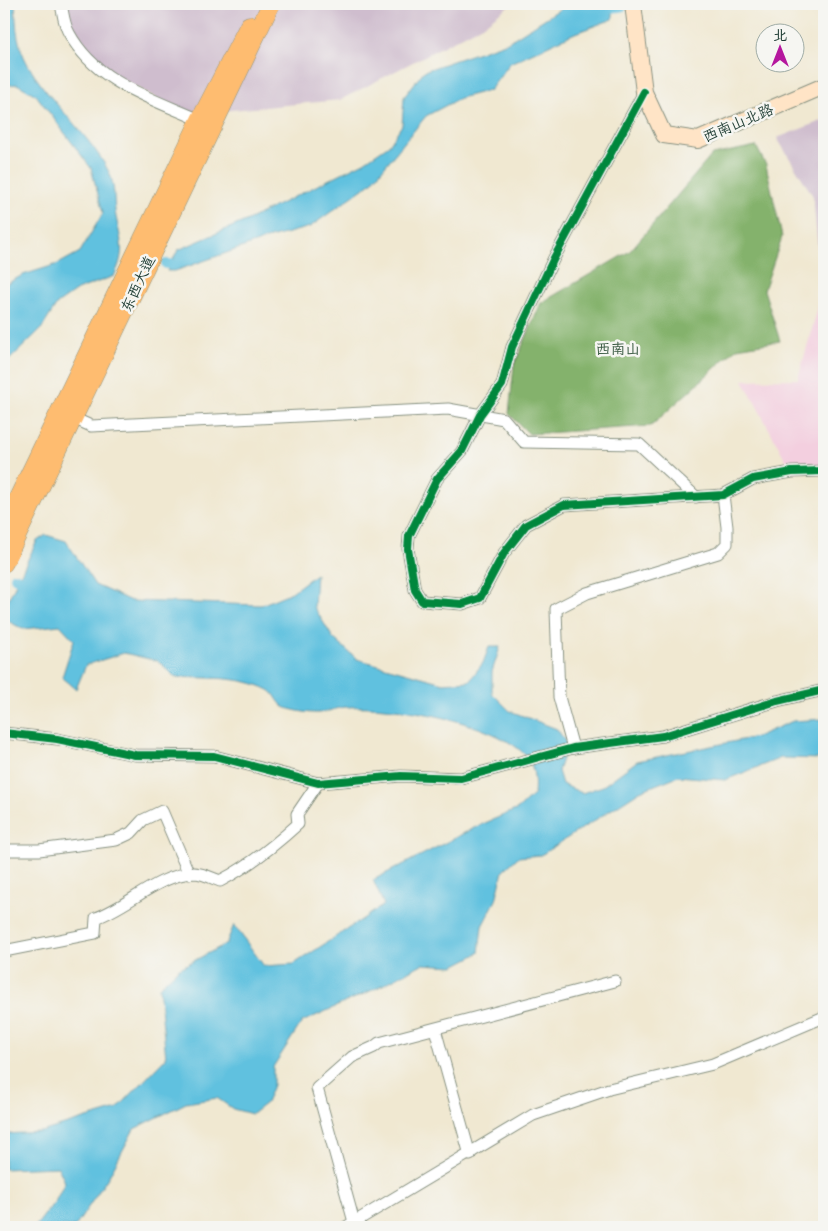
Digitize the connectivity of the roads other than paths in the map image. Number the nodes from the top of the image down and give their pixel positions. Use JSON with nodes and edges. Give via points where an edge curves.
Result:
{"nodes":[{"id":1,"x":61,"y":4,"type":"edge"},
{"id":2,"x":258,"y":4,"type":"edge"},
{"id":3,"x":271,"y":4,"type":"edge"},
{"id":4,"x":633,"y":4,"type":"edge"},
{"id":5,"x":824,"y":86,"type":"edge"},
{"id":6,"x":644,"y":92,"type":"junction"},
{"id":7,"x":200,"y":120,"type":"junction"},
{"id":8,"x":480,"y":415,"type":"junction"},
{"id":9,"x":73,"y":418,"type":"junction"},
{"id":10,"x":824,"y":471,"type":"edge"},
{"id":11,"x":723,"y":495,"type":"junction"},
{"id":12,"x":696,"y":497,"type":"junction"},
{"id":13,"x":4,"y":527,"type":"edge"},
{"id":14,"x":4,"y":563,"type":"edge"},
{"id":15,"x":824,"y":690,"type":"edge"},
{"id":16,"x":4,"y":733,"type":"edge"},
{"id":17,"x":574,"y":748,"type":"junction"},
{"id":18,"x":318,"y":783,"type":"junction"},
{"id":19,"x":4,"y":850,"type":"edge"},
{"id":20,"x":189,"y":874,"type":"junction"},
{"id":21,"x":4,"y":951,"type":"edge"},
{"id":22,"x":615,"y":981,"type":"dead end"},
{"id":23,"x":824,"y":1017,"type":"edge"},
{"id":24,"x":435,"y":1029,"type":"junction"},
{"id":25,"x":470,"y":1155,"type":"junction"},
{"id":26,"x":350,"y":1224,"type":"edge"}],
"edges":[{"from":1,"to":7,"type":"street","via":[[68,32],[90,63],[116,83]]},
{"from":2,"to":7,"type":"main road","name":"东西大道"},
{"from":3,"to":9,"type":"main road","name":"东西大道"},
{"from":4,"to":6,"type":"street","name":"西南山北路"},
{"from":5,"to":6,"type":"street","name":"西南山北路","via":[[698,140],[664,135]]},
{"from":6,"to":8,"type":"street","via":[[554,258],[512,347],[502,385]]},
{"from":7,"to":13,"type":"main road","name":"东西大道"},
{"from":8,"to":9,"type":"street","via":[[448,409],[91,426]]},
{"from":8,"to":12,"type":"street","via":[[504,419],[524,442],[639,444]]},
{"from":8,"to":12,"type":"street","via":[[462,451],[437,479],[408,536],[415,590],[422,601],[462,604],[480,598],[504,553],[526,524],[564,505]]},
{"from":9,"to":14,"type":"main road","name":"东西大道"},
{"from":10,"to":11,"type":"street","via":[[792,472],[753,479]]},
{"from":11,"to":12,"type":"street"},
{"from":11,"to":17,"type":"street","via":[[727,544],[718,553],[587,593],[556,609],[559,697]]},
{"from":15,"to":17,"type":"street","via":[[663,736]]},
{"from":16,"to":18,"type":"street","via":[[57,738],[135,755],[214,756]]},
{"from":17,"to":18,"type":"street","via":[[461,778],[401,776]]},
{"from":18,"to":20,"type":"street","via":[[297,814],[298,824],[268,851],[220,881]]},
{"from":19,"to":20,"type":"street","via":[[39,850],[116,840],[131,833],[143,820],[162,811]]},
{"from":20,"to":21,"type":"street","via":[[168,877],[112,912],[96,918],[95,933]]},
{"from":22,"to":24,"type":"street"},
{"from":23,"to":25,"type":"street","via":[[713,1064],[609,1089],[534,1115]]},
{"from":24,"to":25,"type":"street"},
{"from":24,"to":26,"type":"street","via":[[379,1043],[352,1057],[317,1088]]},
{"from":25,"to":26,"type":"street"}]}
